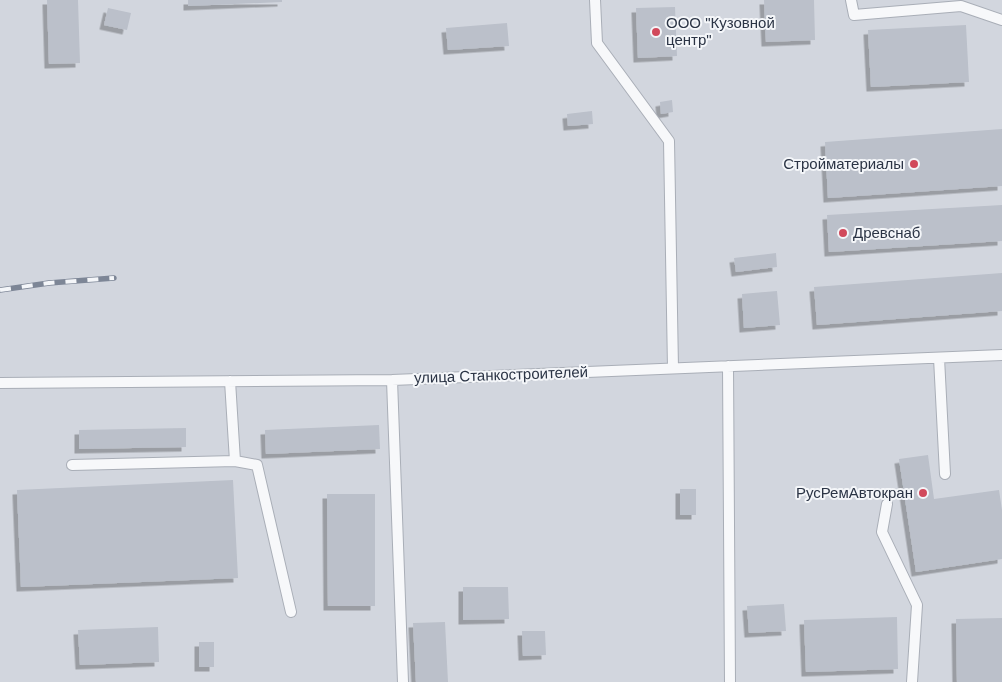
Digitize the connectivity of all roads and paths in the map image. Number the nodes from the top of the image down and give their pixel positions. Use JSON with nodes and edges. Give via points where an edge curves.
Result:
{"nodes":[{"id":1,"x":595,"y":0,"type":"edge"},
{"id":2,"x":851,"y":0,"type":"edge"},
{"id":3,"x":1002,"y":20,"type":"edge"},
{"id":4,"x":1002,"y":355,"type":"edge"},
{"id":5,"x":939,"y":358,"type":"junction"},
{"id":6,"x":728,"y":366,"type":"junction"},
{"id":7,"x":673,"y":368,"type":"junction"},
{"id":8,"x":392,"y":380,"type":"junction"},
{"id":9,"x":230,"y":381,"type":"junction"},
{"id":10,"x":0,"y":383,"type":"edge"},
{"id":11,"x":235,"y":461,"type":"junction"},
{"id":12,"x":72,"y":465,"type":"dead end"},
{"id":13,"x":945,"y":474,"type":"dead end"},
{"id":14,"x":887,"y":504,"type":"dead end"},
{"id":15,"x":290,"y":612,"type":"dead end"},
{"id":16,"x":403,"y":682,"type":"edge"},
{"id":17,"x":730,"y":682,"type":"edge"},
{"id":18,"x":912,"y":682,"type":"edge"}],
"edges":[{"from":1,"to":7,"type":"lane","via":[[597,43],[669,141]]},
{"from":2,"to":3,"type":"lane","via":[[854,15],[962,6]]},
{"from":4,"to":5,"type":"lane","name":"улица Станкостроителей"},
{"from":5,"to":6,"type":"lane","name":"улица Станкостроителей"},
{"from":5,"to":13,"type":"lane"},
{"from":6,"to":7,"type":"lane","name":"улица Станкостроителей"},
{"from":6,"to":17,"type":"lane"},
{"from":7,"to":8,"type":"lane","name":"улица Станкостроителей"},
{"from":8,"to":9,"type":"lane","name":"улица Станкостроителей"},
{"from":8,"to":16,"type":"lane"},
{"from":9,"to":10,"type":"lane","name":"улица Станкостроителей"},
{"from":9,"to":11,"type":"lane"},
{"from":11,"to":12,"type":"lane"},
{"from":11,"to":15,"type":"lane","via":[[258,465]]},
{"from":14,"to":18,"type":"lane","via":[[882,532],[917,605]]}]}
